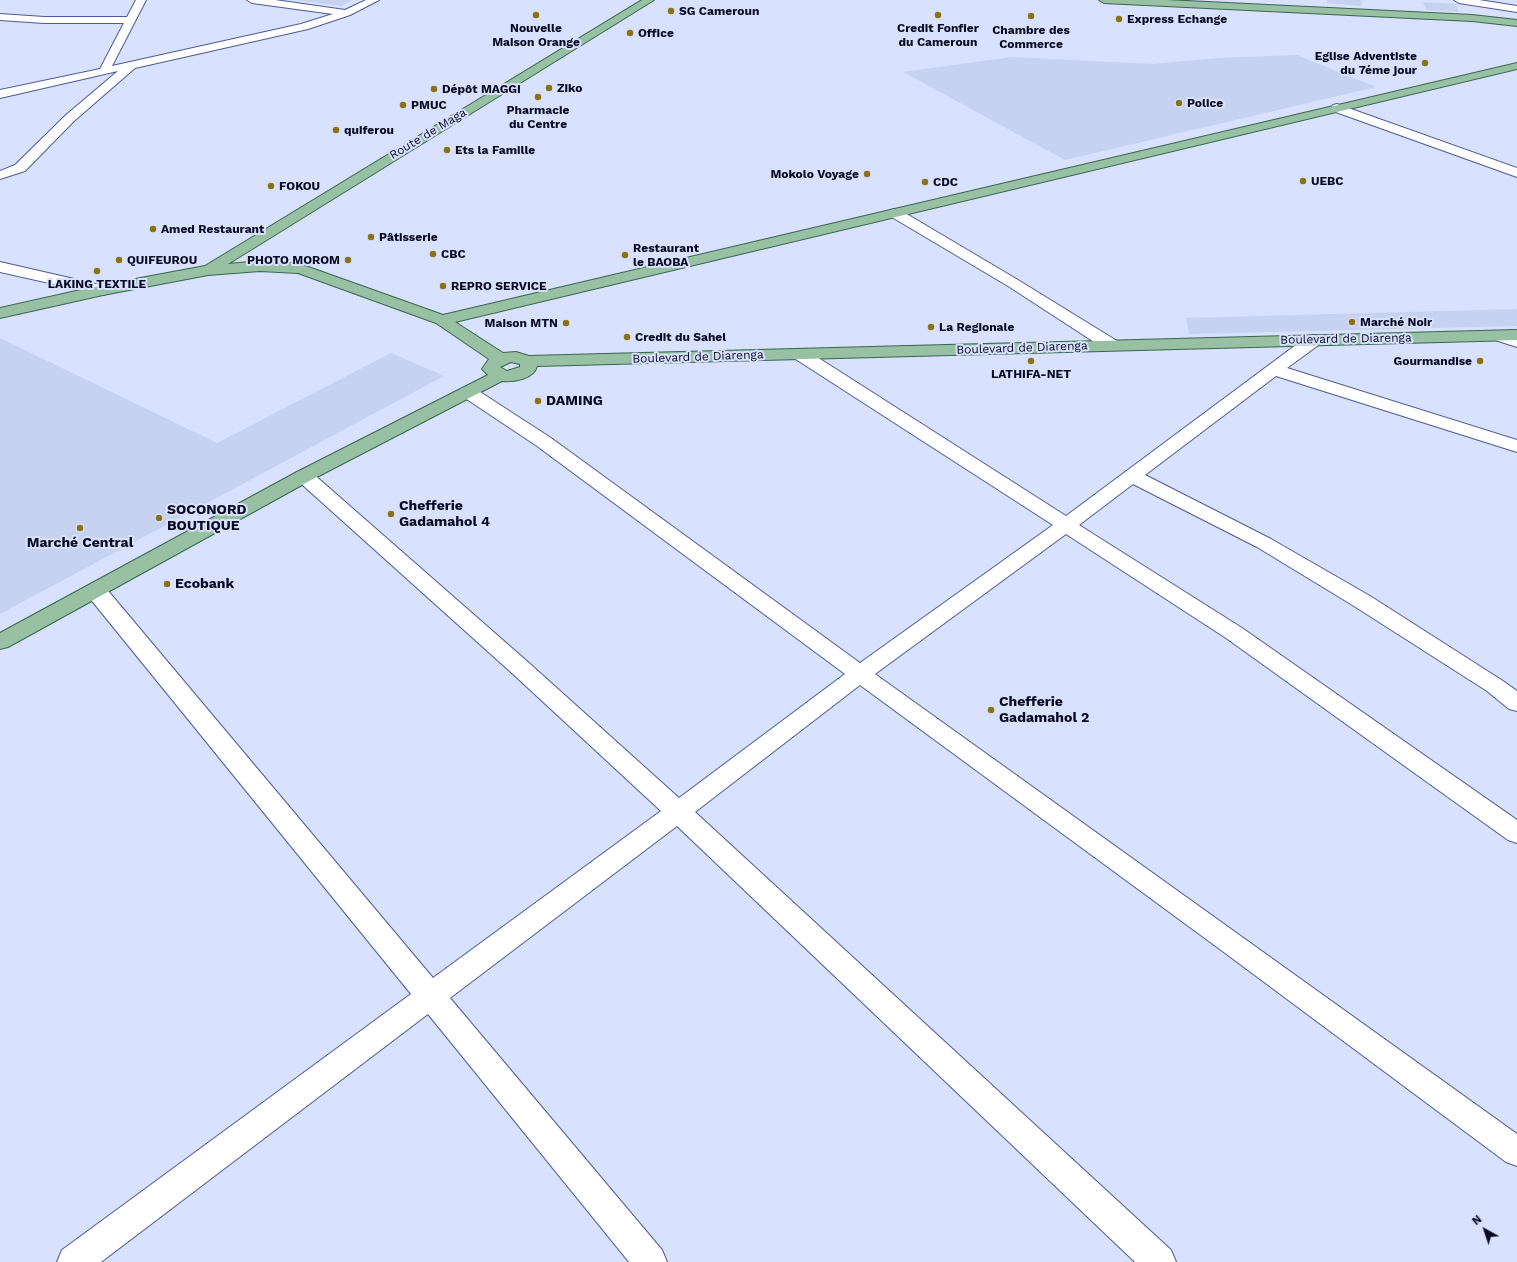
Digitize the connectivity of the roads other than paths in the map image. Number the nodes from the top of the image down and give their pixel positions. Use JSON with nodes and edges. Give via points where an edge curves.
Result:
{"nodes":[{"id":1,"x":141,"y":0,"type":"edge"},
{"id":2,"x":252,"y":0,"type":"edge"},
{"id":3,"x":374,"y":0,"type":"edge"},
{"id":4,"x":649,"y":0,"type":"edge"},
{"id":5,"x":1104,"y":0,"type":"edge"},
{"id":6,"x":1459,"y":0,"type":"edge"},
{"id":7,"x":1478,"y":3,"type":"junction"},
{"id":8,"x":1517,"y":9,"type":"edge"},
{"id":9,"x":346,"y":13,"type":"junction"},
{"id":10,"x":0,"y":17,"type":"edge"},
{"id":11,"x":1517,"y":17,"type":"edge"},
{"id":12,"x":1472,"y":18,"type":"junction"},
{"id":13,"x":1487,"y":18,"type":"junction"},
{"id":14,"x":130,"y":20,"type":"junction"},
{"id":15,"x":1517,"y":23,"type":"edge"},
{"id":16,"x":133,"y":65,"type":"junction"},
{"id":17,"x":1517,"y":66,"type":"edge"},
{"id":18,"x":104,"y":71,"type":"junction"},
{"id":19,"x":0,"y":94,"type":"edge"},
{"id":20,"x":1337,"y":108,"type":"junction"},
{"id":21,"x":1517,"y":173,"type":"edge"},
{"id":22,"x":0,"y":175,"type":"edge"},
{"id":23,"x":895,"y":213,"type":"junction"},
{"id":24,"x":0,"y":267,"type":"edge"},
{"id":25,"x":208,"y":270,"type":"junction"},
{"id":26,"x":103,"y":290,"type":"junction"},
{"id":27,"x":0,"y":313,"type":"edge"},
{"id":28,"x":442,"y":320,"type":"junction"},
{"id":29,"x":1517,"y":335,"type":"edge"},
{"id":30,"x":1498,"y":336,"type":"junction"},
{"id":31,"x":1314,"y":340,"type":"junction"},
{"id":32,"x":1517,"y":342,"type":"edge"},
{"id":33,"x":1111,"y":346,"type":"junction"},
{"id":34,"x":800,"y":354,"type":"junction"},
{"id":35,"x":500,"y":367,"type":"junction"},
{"id":36,"x":1274,"y":370,"type":"junction"},
{"id":37,"x":468,"y":392,"type":"junction"},
{"id":38,"x":1517,"y":446,"type":"edge"},
{"id":39,"x":304,"y":476,"type":"junction"},
{"id":40,"x":1132,"y":476,"type":"junction"},
{"id":41,"x":1066,"y":525,"type":"junction"},
{"id":42,"x":96,"y":591,"type":"junction"},
{"id":43,"x":0,"y":642,"type":"edge"},
{"id":44,"x":860,"y":674,"type":"junction"},
{"id":45,"x":1517,"y":702,"type":"edge"},
{"id":46,"x":679,"y":812,"type":"junction"},
{"id":47,"x":1517,"y":833,"type":"edge"},
{"id":48,"x":430,"y":997,"type":"junction"},
{"id":49,"x":1517,"y":1152,"type":"edge"},
{"id":50,"x":74,"y":1262,"type":"edge"},
{"id":51,"x":650,"y":1262,"type":"edge"},
{"id":52,"x":1159,"y":1262,"type":"edge"}],
"edges":[{"from":1,"to":14,"type":"street"},
{"from":2,"to":9,"type":"street"},
{"from":3,"to":9,"type":"street"},
{"from":4,"to":25,"type":"main road","name":"Route de Maga"},
{"from":5,"to":12,"type":"main road"},
{"from":6,"to":7,"type":"street"},
{"from":7,"to":8,"type":"street"},
{"from":7,"to":13,"type":"main road","via":[[1488,12]]},
{"from":9,"to":16,"type":"street","via":[[304,27]]},
{"from":10,"to":14,"type":"street","via":[[37,20]]},
{"from":11,"to":13,"type":"main road"},
{"from":12,"to":13,"type":"main road"},
{"from":12,"to":15,"type":"main road"},
{"from":14,"to":18,"type":"street"},
{"from":16,"to":18,"type":"street"},
{"from":16,"to":22,"type":"street","via":[[70,118],[20,168]]},
{"from":17,"to":20,"type":"main road"},
{"from":18,"to":19,"type":"street"},
{"from":20,"to":21,"type":"street"},
{"from":20,"to":23,"type":"main road"},
{"from":23,"to":28,"type":"main road"},
{"from":23,"to":33,"type":"street","via":[[1013,283]]},
{"from":24,"to":26,"type":"street"},
{"from":25,"to":26,"type":"main road"},
{"from":25,"to":28,"type":"main road","via":[[260,266],[300,269]]},
{"from":26,"to":27,"type":"main road"},
{"from":28,"to":35,"type":"main road"},
{"from":29,"to":30,"type":"main road","name":"Boulevard de Diarenga"},
{"from":30,"to":31,"type":"main road","name":"Boulevard de Diarenga"},
{"from":30,"to":32,"type":"street"},
{"from":31,"to":33,"type":"main road","name":"Boulevard de Diarenga"},
{"from":31,"to":36,"type":"street"},
{"from":33,"to":34,"type":"main road","name":"Boulevard de Diarenga"},
{"from":34,"to":35,"type":"main road","name":"Boulevard de Diarenga","via":[[527,361],[528,369],[510,376]]},
{"from":34,"to":41,"type":"street"},
{"from":35,"to":37,"type":"main road"},
{"from":36,"to":38,"type":"street"},
{"from":36,"to":40,"type":"street"},
{"from":37,"to":39,"type":"main road"},
{"from":37,"to":44,"type":"street","via":[[544,442]]},
{"from":39,"to":42,"type":"main road"},
{"from":39,"to":46,"type":"street","via":[[400,559]]},
{"from":40,"to":41,"type":"street"},
{"from":40,"to":45,"type":"street","via":[[1264,542],[1362,601]]},
{"from":41,"to":44,"type":"street"},
{"from":41,"to":47,"type":"street","via":[[1234,633]]},
{"from":42,"to":43,"type":"main road"},
{"from":42,"to":48,"type":"street"},
{"from":44,"to":46,"type":"street"},
{"from":44,"to":49,"type":"street"},
{"from":46,"to":48,"type":"street"},
{"from":46,"to":52,"type":"street"},
{"from":48,"to":50,"type":"street"},
{"from":48,"to":51,"type":"street"}]}
